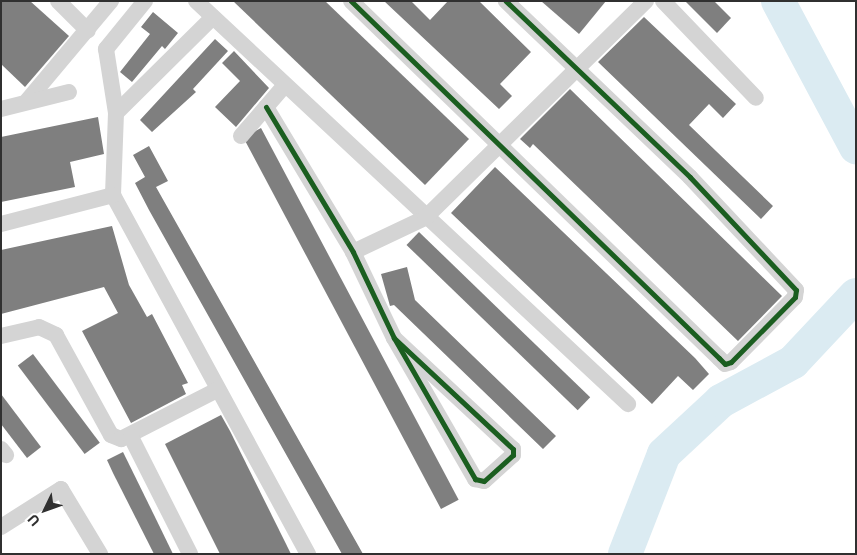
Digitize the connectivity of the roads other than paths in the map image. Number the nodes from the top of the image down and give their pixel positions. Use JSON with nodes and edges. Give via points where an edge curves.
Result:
{"nodes":[{"id":1,"x":58,"y":1,"type":"edge"},
{"id":2,"x":110,"y":1,"type":"edge"},
{"id":3,"x":145,"y":1,"type":"edge"},
{"id":4,"x":196,"y":1,"type":"edge"},
{"id":5,"x":351,"y":1,"type":"edge"},
{"id":6,"x":506,"y":1,"type":"edge"},
{"id":7,"x":646,"y":1,"type":"edge"},
{"id":8,"x":663,"y":1,"type":"edge"},
{"id":9,"x":213,"y":17,"type":"junction"},
{"id":10,"x":88,"y":31,"type":"junction"},
{"id":11,"x":579,"y":70,"type":"junction"},
{"id":12,"x":285,"y":85,"type":"junction"},
{"id":13,"x":69,"y":92,"type":"dead end"},
{"id":14,"x":756,"y":98,"type":"dead end"},
{"id":15,"x":27,"y":102,"type":"junction"},
{"id":16,"x":4,"y":104,"type":"edge"},
{"id":17,"x":266,"y":107,"type":"junction"},
{"id":18,"x":116,"y":113,"type":"junction"},
{"id":19,"x":240,"y":136,"type":"dead end"},
{"id":20,"x":503,"y":145,"type":"junction"},
{"id":21,"x":113,"y":195,"type":"junction"},
{"id":22,"x":425,"y":218,"type":"junction"},
{"id":23,"x":1,"y":224,"type":"edge"},
{"id":24,"x":353,"y":252,"type":"junction"},
{"id":25,"x":1,"y":336,"type":"edge"},
{"id":26,"x":394,"y":338,"type":"junction"},
{"id":27,"x":217,"y":390,"type":"junction"},
{"id":28,"x":628,"y":404,"type":"dead end"},
{"id":29,"x":131,"y":437,"type":"junction"},
{"id":30,"x":1,"y":527,"type":"edge"},
{"id":31,"x":100,"y":554,"type":"edge"},
{"id":32,"x":190,"y":554,"type":"edge"},
{"id":33,"x":308,"y":554,"type":"edge"}],
"edges":[{"from":1,"to":10,"type":"street"},
{"from":2,"to":10,"type":"street"},
{"from":3,"to":18,"type":"street","via":[[106,49]]},
{"from":4,"to":9,"type":"street"},
{"from":5,"to":20,"type":"street"},
{"from":6,"to":11,"type":"street"},
{"from":7,"to":11,"type":"street"},
{"from":8,"to":14,"type":"street"},
{"from":9,"to":12,"type":"street"},
{"from":9,"to":18,"type":"street"},
{"from":10,"to":15,"type":"street"},
{"from":11,"to":20,"type":"street"},
{"from":11,"to":20,"type":"street","via":[[690,177],[796,290],[795,297],[731,362],[725,364]]},
{"from":12,"to":17,"type":"street"},
{"from":12,"to":22,"type":"street"},
{"from":13,"to":15,"type":"street"},
{"from":15,"to":16,"type":"street"},
{"from":17,"to":19,"type":"street"},
{"from":17,"to":24,"type":"street"},
{"from":18,"to":21,"type":"street"},
{"from":20,"to":22,"type":"street"},
{"from":21,"to":23,"type":"street"},
{"from":21,"to":27,"type":"street"},
{"from":22,"to":24,"type":"street"},
{"from":22,"to":28,"type":"street"},
{"from":24,"to":26,"type":"street"},
{"from":25,"to":29,"type":"street","via":[[47,328],[56,334],[111,435],[121,439]]},
{"from":26,"to":26,"type":"street","via":[[475,479],[484,481],[513,455],[513,449]]},
{"from":27,"to":29,"type":"street"},
{"from":27,"to":33,"type":"street"},
{"from":29,"to":32,"type":"street"},
{"from":30,"to":31,"type":"street","via":[[61,489]]}]}
